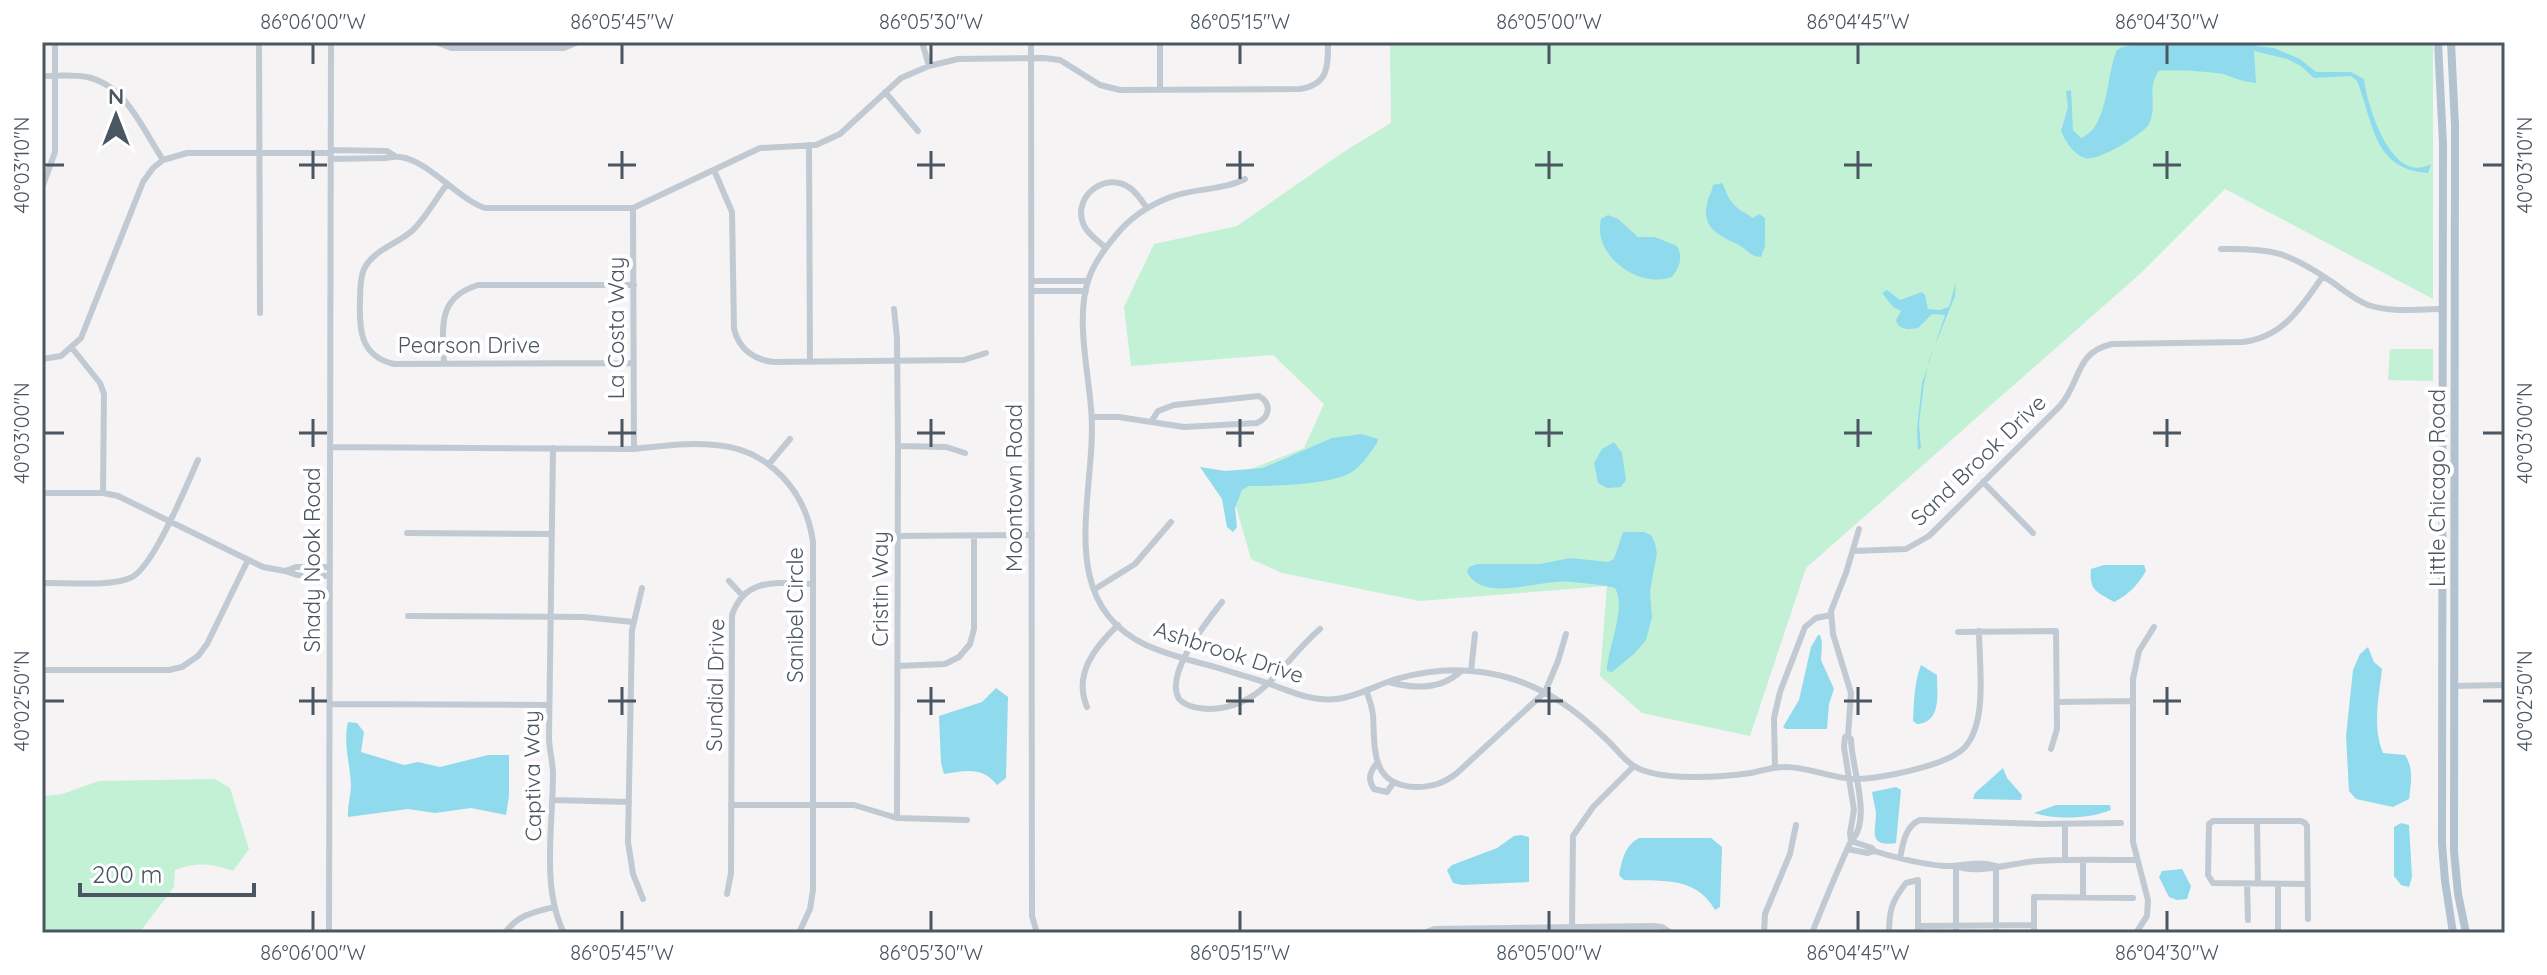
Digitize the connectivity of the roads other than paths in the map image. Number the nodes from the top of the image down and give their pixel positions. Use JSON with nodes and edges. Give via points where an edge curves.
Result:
{"nodes":[{"id":1,"x":55,"y":42,"type":"edge"},
{"id":2,"x":259,"y":42,"type":"edge"},
{"id":3,"x":331,"y":42,"type":"edge"},
{"id":4,"x":436,"y":42,"type":"edge"},
{"id":5,"x":578,"y":42,"type":"edge"},
{"id":6,"x":922,"y":42,"type":"edge"},
{"id":7,"x":1031,"y":42,"type":"edge"},
{"id":8,"x":1160,"y":42,"type":"edge"},
{"id":9,"x":1328,"y":42,"type":"edge"},
{"id":10,"x":2438,"y":42,"type":"edge"},
{"id":11,"x":2451,"y":42,"type":"edge"},
{"id":12,"x":1031,"y":58,"type":"junction"},
{"id":13,"x":929,"y":66,"type":"junction"},
{"id":14,"x":42,"y":76,"type":"edge"},
{"id":15,"x":56,"y":76,"type":"junction"},
{"id":16,"x":1160,"y":90,"type":"junction"},
{"id":17,"x":885,"y":92,"type":"junction"},
{"id":18,"x":918,"y":131,"type":"dead end"},
{"id":19,"x":809,"y":145,"type":"junction"},
{"id":20,"x":259,"y":153,"type":"junction"},
{"id":21,"x":331,"y":154,"type":"junction"},
{"id":22,"x":163,"y":160,"type":"junction"},
{"id":23,"x":714,"y":170,"type":"junction"},
{"id":24,"x":1245,"y":179,"type":"dead end"},
{"id":25,"x":447,"y":184,"type":"junction"},
{"id":26,"x":42,"y":188,"type":"edge"},
{"id":27,"x":633,"y":208,"type":"junction"},
{"id":28,"x":1147,"y":208,"type":"junction"},
{"id":29,"x":1105,"y":247,"type":"junction"},
{"id":30,"x":2221,"y":249,"type":"dead end"},
{"id":31,"x":2323,"y":276,"type":"junction"},
{"id":32,"x":1032,"y":281,"type":"junction"},
{"id":33,"x":1088,"y":281,"type":"junction"},
{"id":34,"x":634,"y":285,"type":"junction"},
{"id":35,"x":1032,"y":291,"type":"junction"},
{"id":36,"x":1086,"y":291,"type":"junction"},
{"id":37,"x":894,"y":309,"type":"dead end"},
{"id":38,"x":2443,"y":309,"type":"junction"},
{"id":39,"x":260,"y":313,"type":"dead end"},
{"id":40,"x":72,"y":348,"type":"junction"},
{"id":41,"x":986,"y":353,"type":"dead end"},
{"id":42,"x":42,"y":359,"type":"edge"},
{"id":43,"x":898,"y":360,"type":"junction"},
{"id":44,"x":810,"y":361,"type":"junction"},
{"id":45,"x":634,"y":363,"type":"junction"},
{"id":46,"x":444,"y":364,"type":"junction"},
{"id":47,"x":1092,"y":417,"type":"junction"},
{"id":48,"x":1151,"y":422,"type":"junction"},
{"id":49,"x":790,"y":439,"type":"dead end"},
{"id":50,"x":898,"y":446,"type":"junction"},
{"id":51,"x":330,"y":447,"type":"junction"},
{"id":52,"x":553,"y":448,"type":"junction"},
{"id":53,"x":634,"y":449,"type":"junction"},
{"id":54,"x":965,"y":453,"type":"dead end"},
{"id":55,"x":198,"y":460,"type":"dead end"},
{"id":56,"x":769,"y":464,"type":"junction"},
{"id":57,"x":1983,"y":482,"type":"junction"},
{"id":58,"x":42,"y":493,"type":"edge"},
{"id":59,"x":103,"y":493,"type":"junction"},
{"id":60,"x":168,"y":521,"type":"junction"},
{"id":61,"x":1171,"y":522,"type":"dead end"},
{"id":62,"x":1859,"y":529,"type":"dead end"},
{"id":63,"x":407,"y":533,"type":"dead end"},
{"id":64,"x":2033,"y":533,"type":"dead end"},
{"id":65,"x":552,"y":534,"type":"junction"},
{"id":66,"x":1032,"y":535,"type":"junction"},
{"id":67,"x":898,"y":536,"type":"junction"},
{"id":68,"x":974,"y":536,"type":"junction"},
{"id":69,"x":1853,"y":551,"type":"junction"},
{"id":70,"x":248,"y":560,"type":"junction"},
{"id":71,"x":330,"y":567,"type":"junction"},
{"id":72,"x":285,"y":571,"type":"junction"},
{"id":73,"x":330,"y":576,"type":"junction"},
{"id":74,"x":729,"y":581,"type":"dead end"},
{"id":75,"x":42,"y":583,"type":"edge"},
{"id":76,"x":813,"y":584,"type":"junction"},
{"id":77,"x":642,"y":588,"type":"dead end"},
{"id":78,"x":1095,"y":589,"type":"junction"},
{"id":79,"x":742,"y":595,"type":"junction"},
{"id":80,"x":1222,"y":602,"type":"dead end"},
{"id":81,"x":1831,"y":615,"type":"junction"},
{"id":82,"x":408,"y":616,"type":"dead end"},
{"id":83,"x":551,"y":617,"type":"junction"},
{"id":84,"x":633,"y":622,"type":"junction"},
{"id":85,"x":1118,"y":625,"type":"junction"},
{"id":86,"x":2154,"y":627,"type":"dead end"},
{"id":87,"x":1320,"y":629,"type":"dead end"},
{"id":88,"x":1979,"y":631,"type":"junction"},
{"id":89,"x":1958,"y":632,"type":"dead end"},
{"id":90,"x":1475,"y":634,"type":"dead end"},
{"id":91,"x":1566,"y":634,"type":"dead end"},
{"id":92,"x":1185,"y":658,"type":"junction"},
{"id":93,"x":898,"y":666,"type":"junction"},
{"id":94,"x":42,"y":670,"type":"edge"},
{"id":95,"x":1461,"y":671,"type":"junction"},
{"id":96,"x":1471,"y":671,"type":"junction"},
{"id":97,"x":1389,"y":682,"type":"junction"},
{"id":98,"x":1268,"y":683,"type":"junction"},
{"id":99,"x":2505,"y":685,"type":"edge"},
{"id":100,"x":2454,"y":686,"type":"junction"},
{"id":101,"x":1366,"y":690,"type":"junction"},
{"id":102,"x":1545,"y":692,"type":"junction"},
{"id":103,"x":2133,"y":701,"type":"junction"},
{"id":104,"x":2057,"y":702,"type":"junction"},
{"id":105,"x":330,"y":704,"type":"junction"},
{"id":106,"x":549,"y":705,"type":"junction"},
{"id":107,"x":1087,"y":707,"type":"dead end"},
{"id":108,"x":2051,"y":749,"type":"dead end"},
{"id":109,"x":1377,"y":763,"type":"junction"},
{"id":110,"x":1634,"y":766,"type":"junction"},
{"id":111,"x":1775,"y":768,"type":"junction"},
{"id":112,"x":1852,"y":779,"type":"junction"},
{"id":113,"x":1394,"y":782,"type":"junction"},
{"id":114,"x":552,"y":800,"type":"junction"},
{"id":115,"x":629,"y":802,"type":"junction"},
{"id":116,"x":731,"y":805,"type":"junction"},
{"id":117,"x":813,"y":805,"type":"junction"},
{"id":118,"x":897,"y":818,"type":"junction"},
{"id":119,"x":967,"y":820,"type":"dead end"},
{"id":120,"x":2257,"y":821,"type":"junction"},
{"id":121,"x":2121,"y":823,"type":"dead end"},
{"id":122,"x":2065,"y":824,"type":"junction"},
{"id":123,"x":1796,"y":825,"type":"dead end"},
{"id":124,"x":1851,"y":841,"type":"junction"},
{"id":125,"x":1847,"y":849,"type":"junction"},
{"id":126,"x":1874,"y":851,"type":"junction"},
{"id":127,"x":1900,"y":858,"type":"junction"},
{"id":128,"x":2065,"y":860,"type":"junction"},
{"id":129,"x":2083,"y":860,"type":"junction"},
{"id":130,"x":2136,"y":860,"type":"junction"},
{"id":131,"x":1956,"y":866,"type":"junction"},
{"id":132,"x":1996,"y":866,"type":"junction"},
{"id":133,"x":2247,"y":884,"type":"junction"},
{"id":134,"x":2258,"y":884,"type":"junction"},
{"id":135,"x":2278,"y":884,"type":"junction"},
{"id":136,"x":2307,"y":884,"type":"junction"},
{"id":137,"x":727,"y":894,"type":"dead end"},
{"id":138,"x":2083,"y":897,"type":"junction"},
{"id":139,"x":2133,"y":898,"type":"dead end"},
{"id":140,"x":643,"y":899,"type":"dead end"},
{"id":141,"x":554,"y":907,"type":"junction"},
{"id":142,"x":2308,"y":919,"type":"dead end"},
{"id":143,"x":2248,"y":920,"type":"dead end"},
{"id":144,"x":1572,"y":927,"type":"junction"},
{"id":145,"x":1918,"y":929,"type":"edge"},
{"id":146,"x":1957,"y":929,"type":"edge"},
{"id":147,"x":1996,"y":929,"type":"edge"},
{"id":148,"x":2034,"y":929,"type":"edge"},
{"id":149,"x":1489,"y":930,"type":"edge"},
{"id":150,"x":1671,"y":932,"type":"edge"},
{"id":151,"x":329,"y":933,"type":"edge"},
{"id":152,"x":505,"y":933,"type":"edge"},
{"id":153,"x":564,"y":933,"type":"edge"},
{"id":154,"x":799,"y":933,"type":"edge"},
{"id":155,"x":1037,"y":933,"type":"edge"},
{"id":156,"x":1424,"y":933,"type":"edge"},
{"id":157,"x":1764,"y":933,"type":"edge"},
{"id":158,"x":1812,"y":933,"type":"edge"},
{"id":159,"x":1889,"y":933,"type":"edge"},
{"id":160,"x":2136,"y":933,"type":"edge"},
{"id":161,"x":2278,"y":933,"type":"edge"},
{"id":162,"x":2453,"y":933,"type":"edge"},
{"id":163,"x":2466,"y":933,"type":"edge"}],
"edges":[{"from":1,"to":15,"type":"street"},
{"from":2,"to":20,"type":"street"},
{"from":3,"to":21,"type":"street","name":"Shady Nook Road"},
{"from":4,"to":5,"type":"street","via":[[451,48],[564,48]]},
{"from":6,"to":13,"type":"street"},
{"from":7,"to":12,"type":"street","name":"Moontown Road"},
{"from":8,"to":16,"type":"street"},
{"from":9,"to":16,"type":"street","via":[[1326,72],[1311,87]]},
{"from":10,"to":38,"type":"main road","name":"Little Chicago Road"},
{"from":11,"to":100,"type":"main road","name":"Little Chicago Road"},
{"from":12,"to":13,"type":"street","via":[[958,59]]},
{"from":12,"to":16,"type":"street","via":[[1060,60],[1113,90]]},
{"from":12,"to":32,"type":"street","name":"Moontown Road"},
{"from":13,"to":17,"type":"street"},
{"from":14,"to":15,"type":"street"},
{"from":15,"to":22,"type":"street","via":[[88,77],[110,86]]},
{"from":15,"to":26,"type":"street","via":[[55,152]]},
{"from":17,"to":18,"type":"street"},
{"from":17,"to":19,"type":"street","via":[[840,134]]},
{"from":19,"to":23,"type":"street","via":[[760,148]]},
{"from":19,"to":44,"type":"street"},
{"from":20,"to":21,"type":"street"},
{"from":20,"to":22,"type":"street","via":[[187,153]]},
{"from":20,"to":39,"type":"street"},
{"from":21,"to":25,"type":"street","via":[[395,156],[415,162]]},
{"from":21,"to":51,"type":"street","name":"Shady Nook Road"},
{"from":22,"to":40,"type":"street","via":[[143,182],[81,338]]},
{"from":23,"to":27,"type":"street"},
{"from":23,"to":44,"type":"street","via":[[732,212],[738,340],[752,356],[766,361]]},
{"from":24,"to":28,"type":"street","name":"Ashbrook Drive","via":[[1179,194]]},
{"from":25,"to":27,"type":"street","via":[[485,208]]},
{"from":25,"to":46,"type":"street","name":"Pearson Drive","via":[[413,229],[378,252],[364,269],[359,323],[371,353],[382,361]]},
{"from":27,"to":34,"type":"street","name":"La Costa Way"},
{"from":28,"to":29,"type":"street","name":"Ashbrook Drive"},
{"from":28,"to":29,"type":"street","via":[[1122,184],[1091,190],[1082,204],[1083,221]]},
{"from":29,"to":33,"type":"street","name":"Ashbrook Drive"},
{"from":30,"to":31,"type":"street","via":[[2281,253]]},
{"from":31,"to":38,"type":"street","via":[[2372,307]]},
{"from":31,"to":57,"type":"street","name":"Sand Brook Drive","via":[[2285,326],[2252,341],[2112,344],[2097,349],[2081,364],[2060,406]]},
{"from":32,"to":33,"type":"street"},
{"from":32,"to":35,"type":"street","name":"Moontown Road"},
{"from":33,"to":36,"type":"street","name":"Ashbrook Drive"},
{"from":34,"to":45,"type":"street","name":"La Costa Way"},
{"from":34,"to":46,"type":"street","via":[[478,285],[464,290],[443,318]]},
{"from":35,"to":36,"type":"street"},
{"from":35,"to":66,"type":"street","name":"Moontown Road"},
{"from":36,"to":47,"type":"street","name":"Ashbrook Drive"},
{"from":37,"to":43,"type":"street","name":"Cristin Way"},
{"from":38,"to":162,"type":"main road","name":"Little Chicago Road","via":[[2442,833]]},
{"from":40,"to":42,"type":"street"},
{"from":40,"to":59,"type":"street","via":[[104,394]]},
{"from":41,"to":43,"type":"street","via":[[970,359]]},
{"from":43,"to":44,"type":"street"},
{"from":43,"to":50,"type":"street","name":"Cristin Way"},
{"from":45,"to":46,"type":"street","name":"Pearson Drive"},
{"from":45,"to":53,"type":"street","name":"La Costa Way"},
{"from":47,"to":48,"type":"street"},
{"from":47,"to":78,"type":"street","name":"Ashbrook Drive","via":[[1084,538]]},
{"from":48,"to":48,"type":"street","via":[[1184,427],[1257,423],[1268,408],[1259,396],[1174,405],[1158,411]]},
{"from":49,"to":56,"type":"street"},
{"from":50,"to":54,"type":"street"},
{"from":50,"to":67,"type":"street","name":"Cristin Way"},
{"from":51,"to":52,"type":"street","name":"Sanibel Circle"},
{"from":51,"to":71,"type":"street","name":"Shady Nook Road"},
{"from":52,"to":53,"type":"street","name":"Sanibel Circle"},
{"from":52,"to":65,"type":"street","name":"Captiva Way"},
{"from":53,"to":56,"type":"street","name":"Sanibel Circle","via":[[717,445]]},
{"from":55,"to":60,"type":"street"},
{"from":56,"to":76,"type":"street","name":"Sanibel Circle","via":[[807,514]]},
{"from":57,"to":64,"type":"street"},
{"from":57,"to":69,"type":"street","name":"Sand Brook Drive","via":[[1915,545],[1897,551]]},
{"from":58,"to":59,"type":"street"},
{"from":59,"to":60,"type":"street"},
{"from":60,"to":70,"type":"street"},
{"from":60,"to":75,"type":"street","via":[[153,555],[132,578]]},
{"from":61,"to":78,"type":"street","via":[[1135,564]]},
{"from":62,"to":69,"type":"street"},
{"from":63,"to":65,"type":"street"},
{"from":65,"to":83,"type":"street","name":"Captiva Way"},
{"from":66,"to":68,"type":"street"},
{"from":66,"to":155,"type":"street","name":"Moontown Road","via":[[1032,916]]},
{"from":67,"to":68,"type":"street"},
{"from":67,"to":93,"type":"street","name":"Cristin Way"},
{"from":68,"to":93,"type":"street","via":[[970,644],[945,664]]},
{"from":69,"to":81,"type":"street"},
{"from":70,"to":72,"type":"street"},
{"from":70,"to":94,"type":"street","via":[[207,644],[182,667]]},
{"from":71,"to":72,"type":"street"},
{"from":71,"to":73,"type":"street","name":"Shady Nook Road"},
{"from":72,"to":73,"type":"street"},
{"from":73,"to":105,"type":"street","name":"Shady Nook Road"},
{"from":74,"to":79,"type":"street"},
{"from":76,"to":79,"type":"street","name":"Sundial Drive","via":[[765,584]]},
{"from":76,"to":117,"type":"street","name":"Sanibel Circle"},
{"from":77,"to":84,"type":"street"},
{"from":78,"to":85,"type":"street","name":"Ashbrook Drive"},
{"from":79,"to":116,"type":"street","name":"Sundial Drive","via":[[731,624]]},
{"from":80,"to":92,"type":"street"},
{"from":81,"to":111,"type":"street","via":[[1805,627],[1780,692],[1774,718]]},
{"from":81,"to":112,"type":"street","via":[[1851,693],[1844,747]]},
{"from":82,"to":83,"type":"street"},
{"from":83,"to":84,"type":"street"},
{"from":83,"to":106,"type":"street","name":"Captiva Way"},
{"from":84,"to":115,"type":"street"},
{"from":85,"to":92,"type":"street","name":"Ashbrook Drive","via":[[1145,645]]},
{"from":85,"to":107,"type":"street","via":[[1095,649],[1084,673]]},
{"from":86,"to":103,"type":"street","via":[[2136,660]]},
{"from":87,"to":98,"type":"street"},
{"from":88,"to":89,"type":"street"},
{"from":88,"to":104,"type":"street","via":[[2056,631]]},
{"from":88,"to":112,"type":"street","via":[[1979,718],[1965,747],[1929,766]]},
{"from":90,"to":96,"type":"street"},
{"from":91,"to":102,"type":"street"},
{"from":92,"to":98,"type":"street","name":"Ashbrook Drive"},
{"from":92,"to":98,"type":"street","via":[[1175,688],[1179,699],[1192,707],[1239,705]]},
{"from":93,"to":118,"type":"street","name":"Cristin Way"},
{"from":95,"to":96,"type":"street","name":"Ashbrook Drive"},
{"from":95,"to":97,"type":"street","name":"Ashbrook Drive"},
{"from":95,"to":97,"type":"street","via":[[1452,680],[1432,685]]},
{"from":96,"to":102,"type":"street","name":"Ashbrook Drive"},
{"from":97,"to":101,"type":"street","name":"Ashbrook Drive"},
{"from":98,"to":101,"type":"street","name":"Ashbrook Drive","via":[[1321,700]]},
{"from":99,"to":100,"type":"street"},
{"from":100,"to":163,"type":"main road","name":"Little Chicago Road","via":[[2454,851]]},
{"from":101,"to":109,"type":"street"},
{"from":102,"to":110,"type":"street","name":"Ashbrook Drive","via":[[1583,717]]},
{"from":102,"to":113,"type":"street","via":[[1447,780],[1426,787]]},
{"from":103,"to":104,"type":"street"},
{"from":103,"to":130,"type":"street"},
{"from":104,"to":108,"type":"street"},
{"from":105,"to":106,"type":"street"},
{"from":105,"to":151,"type":"street","name":"Shady Nook Road"},
{"from":106,"to":114,"type":"street","name":"Captiva Way"},
{"from":109,"to":113,"type":"street"},
{"from":109,"to":113,"type":"street","via":[[1370,777],[1374,789],[1387,792]]},
{"from":110,"to":111,"type":"street","name":"Ashbrook Drive","via":[[1678,777]]},
{"from":110,"to":144,"type":"street","via":[[1573,836]]},
{"from":111,"to":112,"type":"street","name":"Ashbrook Drive"},
{"from":112,"to":124,"type":"street"},
{"from":114,"to":115,"type":"street"},
{"from":114,"to":141,"type":"street","name":"Captiva Way"},
{"from":115,"to":140,"type":"street","via":[[630,859]]},
{"from":116,"to":117,"type":"street"},
{"from":116,"to":137,"type":"street","name":"Sundial Drive"},
{"from":117,"to":118,"type":"street","via":[[862,805]]},
{"from":117,"to":154,"type":"street","name":"Sanibel Circle","via":[[813,890]]},
{"from":118,"to":119,"type":"street"},
{"from":120,"to":133,"type":"street","via":[[2208,826],[2210,882]]},
{"from":120,"to":134,"type":"street"},
{"from":120,"to":136,"type":"street","via":[[2305,823]]},
{"from":121,"to":122,"type":"street"},
{"from":122,"to":127,"type":"street","via":[[1920,820],[1909,828]]},
{"from":122,"to":128,"type":"street"},
{"from":123,"to":157,"type":"street","via":[[1765,914]]},
{"from":124,"to":125,"type":"street"},
{"from":124,"to":126,"type":"street"},
{"from":125,"to":126,"type":"street"},
{"from":125,"to":158,"type":"street"},
{"from":126,"to":127,"type":"street"},
{"from":127,"to":131,"type":"street"},
{"from":128,"to":129,"type":"street"},
{"from":128,"to":132,"type":"street"},
{"from":129,"to":130,"type":"street"},
{"from":129,"to":138,"type":"street"},
{"from":130,"to":160,"type":"street","via":[[2148,910]]},
{"from":131,"to":132,"type":"street"},
{"from":131,"to":146,"type":"street"},
{"from":132,"to":147,"type":"street"},
{"from":133,"to":134,"type":"street"},
{"from":133,"to":143,"type":"street"},
{"from":134,"to":135,"type":"street"},
{"from":135,"to":136,"type":"street"},
{"from":135,"to":161,"type":"street"},
{"from":136,"to":142,"type":"street"},
{"from":138,"to":139,"type":"street"},
{"from":138,"to":148,"type":"street","via":[[2034,897]]},
{"from":141,"to":152,"type":"street","via":[[524,915]]},
{"from":141,"to":153,"type":"street","name":"Captiva Way"},
{"from":144,"to":149,"type":"street"},
{"from":144,"to":150,"type":"street","via":[[1659,927]]},
{"from":145,"to":146,"type":"street"},
{"from":145,"to":159,"type":"street","via":[[1918,880],[1906,883],[1891,905]]},
{"from":146,"to":147,"type":"street"},
{"from":147,"to":148,"type":"street"},
{"from":149,"to":156,"type":"street"}]}
